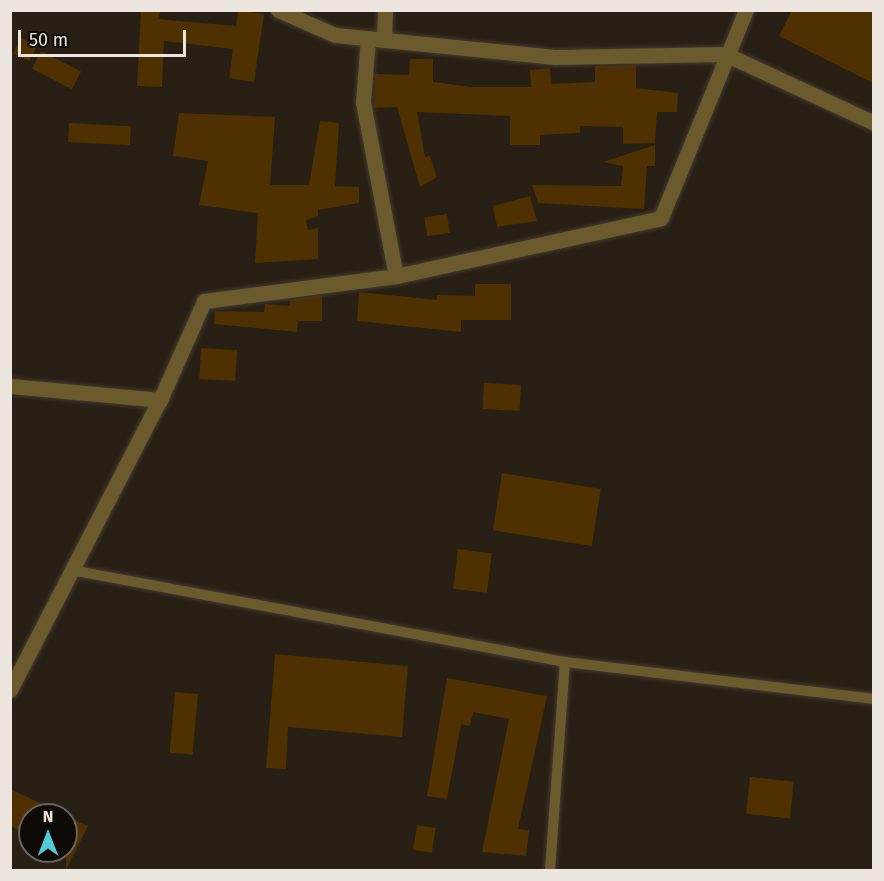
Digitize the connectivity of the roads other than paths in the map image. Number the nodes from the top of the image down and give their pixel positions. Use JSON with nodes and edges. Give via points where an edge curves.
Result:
{"nodes":[{"id":1,"x":278,"y":10,"type":"edge"},
{"id":2,"x":385,"y":10,"type":"edge"},
{"id":3,"x":746,"y":10,"type":"edge"},
{"id":4,"x":368,"y":38,"type":"junction"},
{"id":5,"x":384,"y":39,"type":"junction"},
{"id":6,"x":725,"y":54,"type":"junction"},
{"id":7,"x":873,"y":123,"type":"edge"},
{"id":8,"x":396,"y":276,"type":"junction"},
{"id":9,"x":10,"y":386,"type":"edge"},
{"id":10,"x":160,"y":399,"type":"junction"},
{"id":11,"x":71,"y":570,"type":"junction"},
{"id":12,"x":565,"y":662,"type":"junction"},
{"id":13,"x":10,"y":690,"type":"edge"},
{"id":14,"x":873,"y":699,"type":"edge"},
{"id":15,"x":550,"y":870,"type":"edge"}],
"edges":[{"from":1,"to":4,"type":"street","via":[[335,35]]},
{"from":2,"to":5,"type":"street"},
{"from":3,"to":6,"type":"street"},
{"from":4,"to":5,"type":"street"},
{"from":4,"to":8,"type":"street","via":[[363,102]]},
{"from":5,"to":6,"type":"street","via":[[555,57]]},
{"from":6,"to":7,"type":"street"},
{"from":6,"to":8,"type":"street","via":[[661,218]]},
{"from":8,"to":10,"type":"street","via":[[204,300]]},
{"from":9,"to":10,"type":"street"},
{"from":10,"to":11,"type":"street"},
{"from":11,"to":12,"type":"lane"},
{"from":11,"to":13,"type":"street"},
{"from":12,"to":14,"type":"lane"},
{"from":12,"to":15,"type":"lane"}]}
